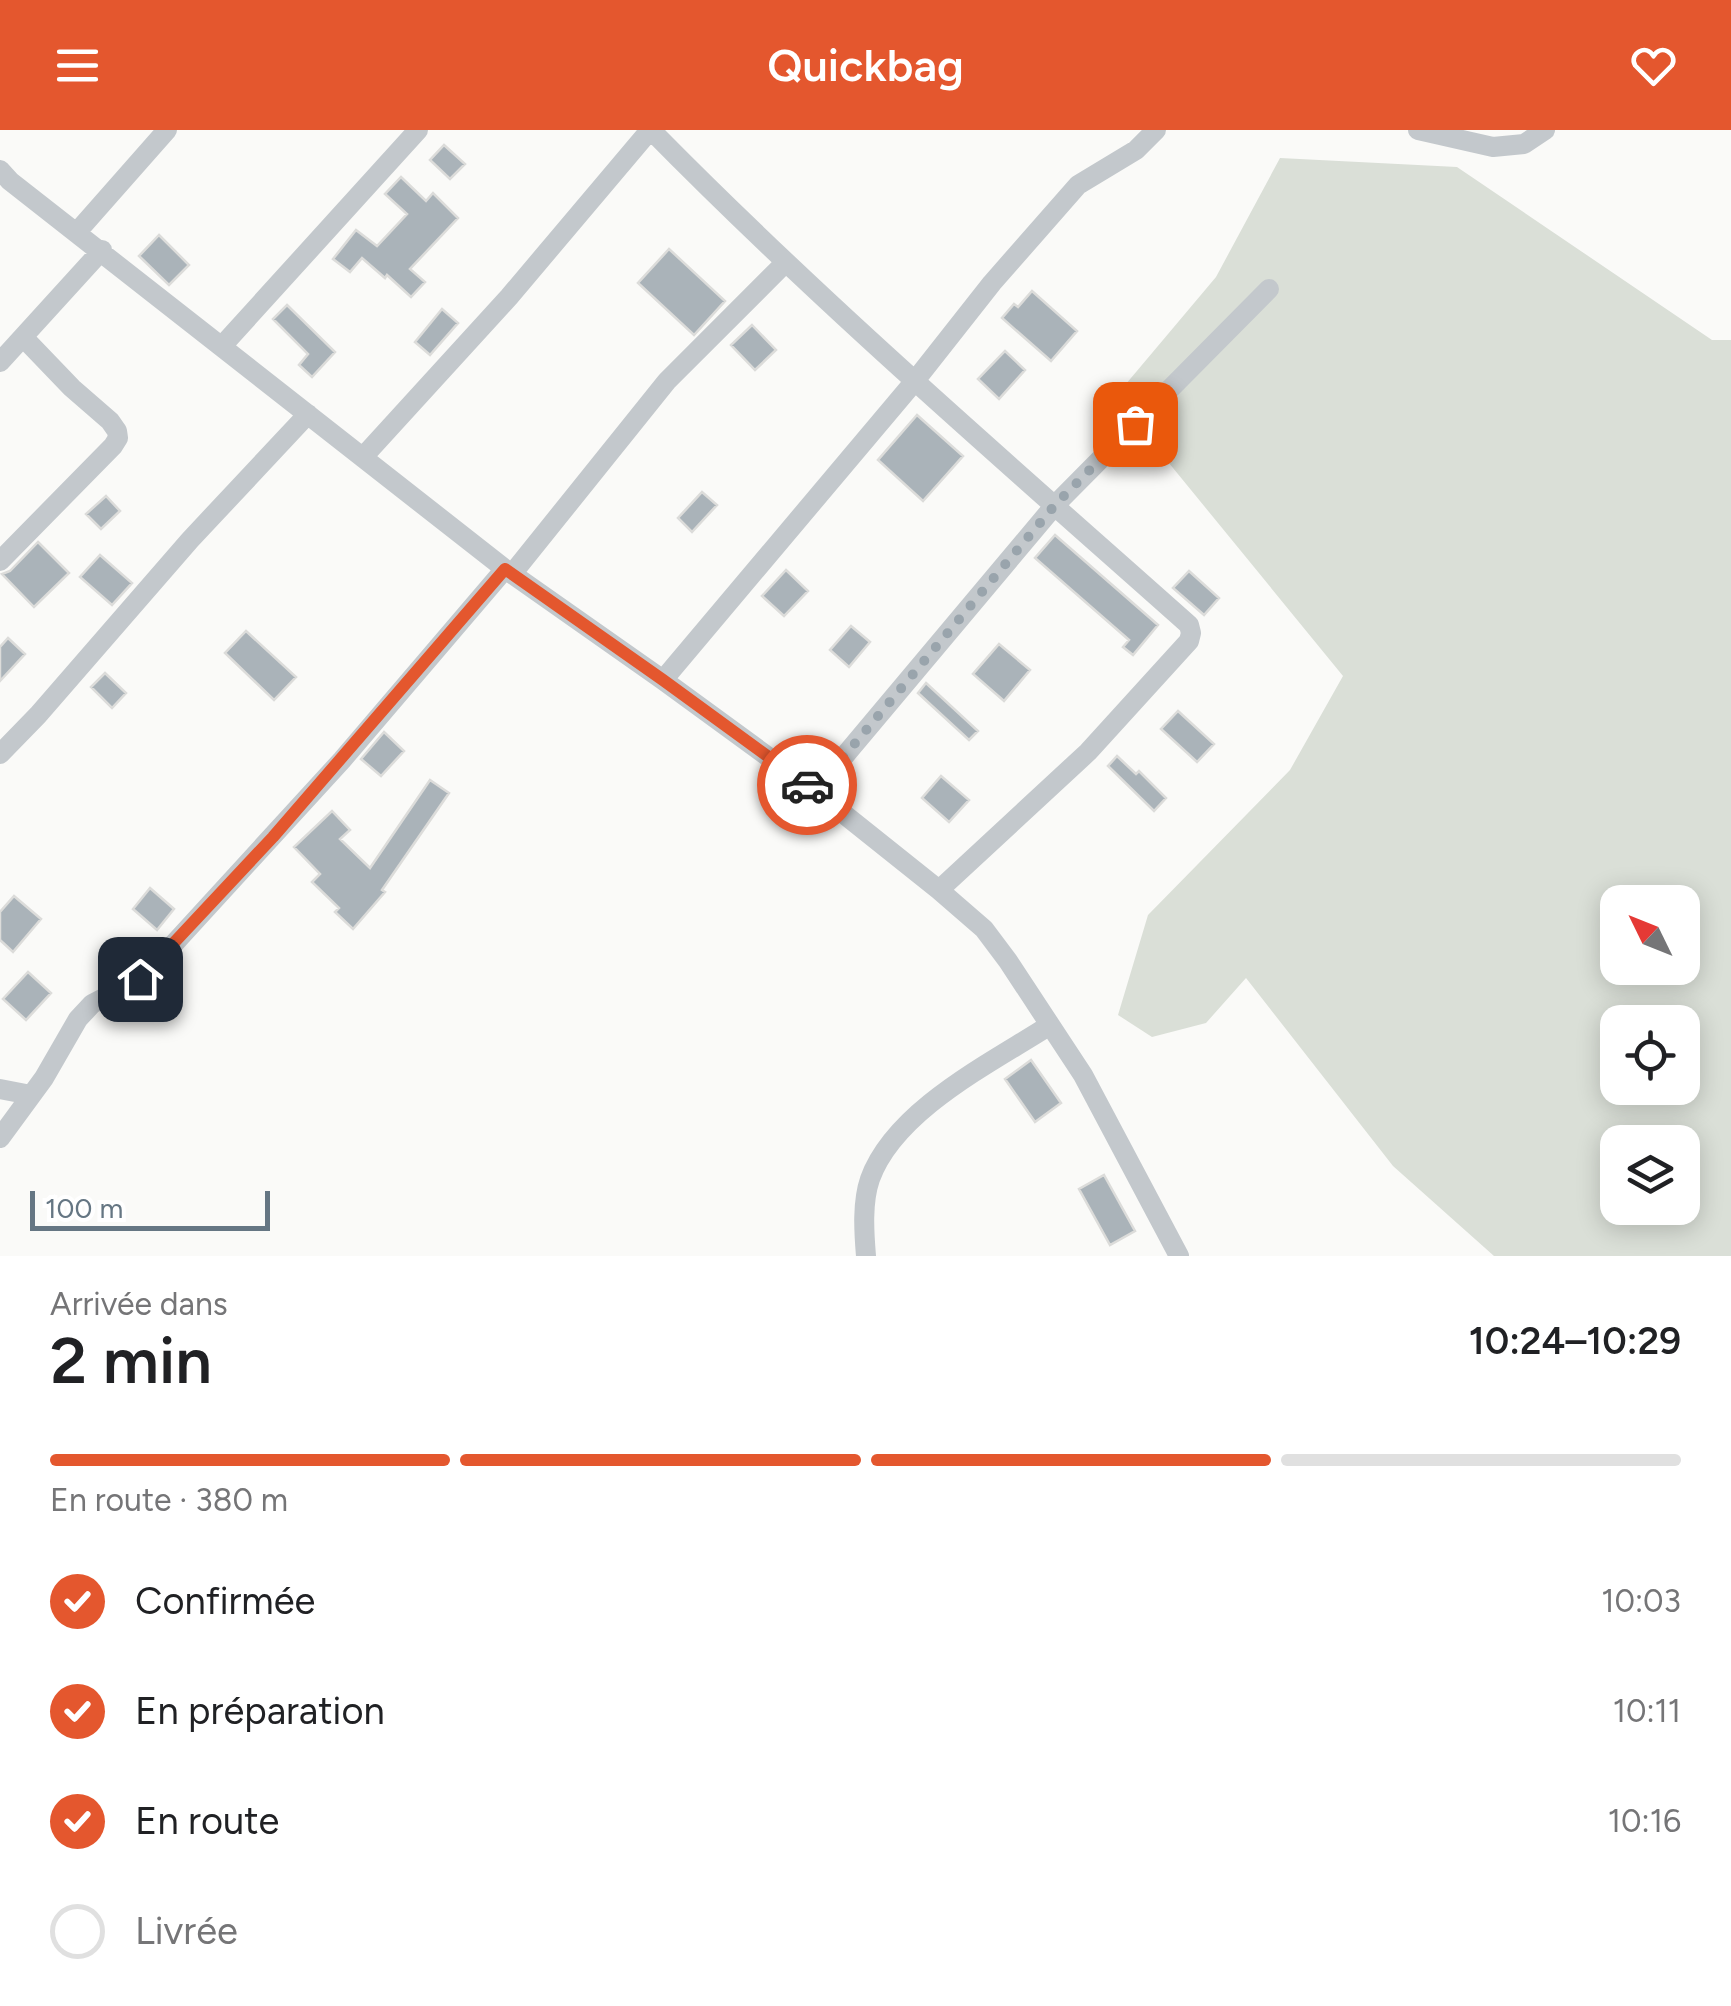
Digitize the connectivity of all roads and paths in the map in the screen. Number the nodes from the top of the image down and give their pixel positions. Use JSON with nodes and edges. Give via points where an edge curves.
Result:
{"nodes":[{"id":1,"x":418,"y":130,"type":"edge"},
{"id":2,"x":650,"y":130,"type":"edge"},
{"id":3,"x":1156,"y":130,"type":"edge"},
{"id":4,"x":1418,"y":130,"type":"edge"},
{"id":5,"x":1545,"y":130,"type":"edge"},
{"id":6,"x":166,"y":131,"type":"edge"},
{"id":7,"x":3,"y":180,"type":"edge"},
{"id":8,"x":78,"y":232,"type":"junction"},
{"id":9,"x":102,"y":250,"type":"junction"},
{"id":10,"x":786,"y":262,"type":"junction"},
{"id":11,"x":1269,"y":288,"type":"dead end"},
{"id":12,"x":23,"y":337,"type":"junction"},
{"id":13,"x":222,"y":346,"type":"junction"},
{"id":14,"x":0,"y":362,"type":"edge"},
{"id":15,"x":914,"y":382,"type":"junction"},
{"id":16,"x":308,"y":414,"type":"junction"},
{"id":17,"x":363,"y":457,"type":"junction"},
{"id":18,"x":1055,"y":505,"type":"junction"},
{"id":19,"x":0,"y":561,"type":"edge"},
{"id":20,"x":508,"y":572,"type":"junction"},
{"id":21,"x":663,"y":680,"type":"junction"},
{"id":22,"x":0,"y":754,"type":"edge"},
{"id":23,"x":815,"y":791,"type":"junction"},
{"id":24,"x":940,"y":890,"type":"junction"},
{"id":25,"x":1050,"y":1025,"type":"junction"},
{"id":26,"x":0,"y":1088,"type":"edge"},
{"id":27,"x":31,"y":1095,"type":"junction"},
{"id":28,"x":0,"y":1138,"type":"edge"},
{"id":29,"x":866,"y":1256,"type":"edge"},
{"id":30,"x":1179,"y":1256,"type":"edge"}],
"edges":[{"from":1,"to":13,"type":"street"},
{"from":2,"to":10,"type":"street"},
{"from":2,"to":17,"type":"street"},
{"from":3,"to":15,"type":"street","via":[[1078,185]]},
{"from":4,"to":5,"type":"street","via":[[1493,148],[1524,144]]},
{"from":6,"to":8,"type":"street"},
{"from":7,"to":8,"type":"street"},
{"from":8,"to":9,"type":"street"},
{"from":9,"to":12,"type":"street"},
{"from":9,"to":13,"type":"street"},
{"from":10,"to":15,"type":"street"},
{"from":10,"to":20,"type":"street","via":[[667,381]]},
{"from":11,"to":18,"type":"street"},
{"from":12,"to":14,"type":"street"},
{"from":12,"to":19,"type":"street","via":[[110,422],[118,438]]},
{"from":13,"to":16,"type":"street"},
{"from":15,"to":18,"type":"street"},
{"from":15,"to":21,"type":"street"},
{"from":16,"to":17,"type":"street"},
{"from":16,"to":22,"type":"street"},
{"from":17,"to":20,"type":"street"},
{"from":18,"to":23,"type":"street"},
{"from":18,"to":24,"type":"street","via":[[1189,624],[1190,641],[1088,752]]},
{"from":20,"to":21,"type":"street"},
{"from":20,"to":27,"type":"street","via":[[170,948],[140,979],[92,1004],[78,1019]]},
{"from":21,"to":23,"type":"street"},
{"from":23,"to":24,"type":"street"},
{"from":24,"to":25,"type":"street","via":[[984,929]]},
{"from":25,"to":29,"type":"street","via":[[934,1098],[888,1145],[870,1180]]},
{"from":25,"to":30,"type":"street"},
{"from":26,"to":27,"type":"street"},
{"from":27,"to":28,"type":"street"}]}
